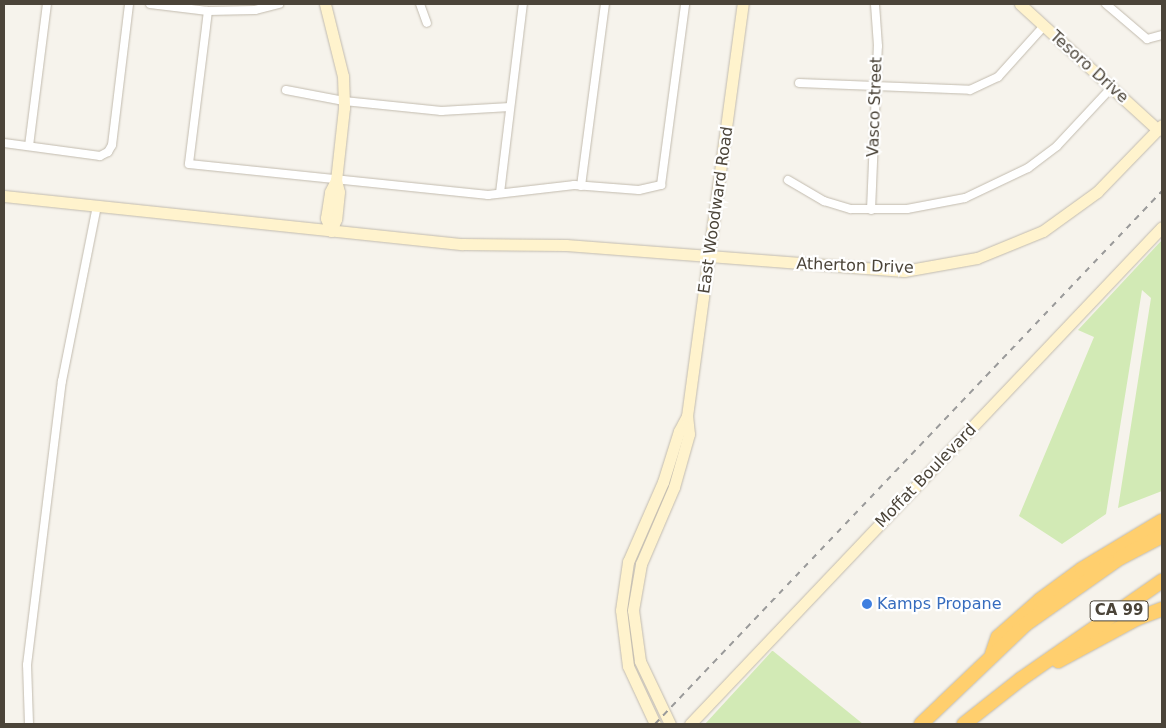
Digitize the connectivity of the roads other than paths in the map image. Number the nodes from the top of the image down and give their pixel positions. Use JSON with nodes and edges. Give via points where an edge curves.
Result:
{"nodes":[{"id":1,"x":47,"y":4,"type":"edge"},
{"id":2,"x":129,"y":4,"type":"edge"},
{"id":3,"x":150,"y":4,"type":"edge"},
{"id":4,"x":279,"y":4,"type":"edge"},
{"id":5,"x":325,"y":4,"type":"edge"},
{"id":6,"x":420,"y":4,"type":"edge"},
{"id":7,"x":523,"y":4,"type":"edge"},
{"id":8,"x":605,"y":4,"type":"edge"},
{"id":9,"x":685,"y":4,"type":"edge"},
{"id":10,"x":743,"y":4,"type":"edge"},
{"id":11,"x":875,"y":4,"type":"edge"},
{"id":12,"x":1020,"y":4,"type":"edge"},
{"id":13,"x":1106,"y":4,"type":"edge"},
{"id":14,"x":208,"y":11,"type":"junction"},
{"id":15,"x":427,"y":23,"type":"dead end"},
{"id":16,"x":1044,"y":26,"type":"junction"},
{"id":17,"x":1160,"y":37,"type":"edge"},
{"id":18,"x":799,"y":83,"type":"dead end"},
{"id":19,"x":876,"y":88,"type":"junction"},
{"id":20,"x":1112,"y":88,"type":"junction"},
{"id":21,"x":286,"y":90,"type":"dead end"},
{"id":22,"x":344,"y":101,"type":"junction"},
{"id":23,"x":510,"y":107,"type":"junction"},
{"id":24,"x":1160,"y":127,"type":"edge"},
{"id":25,"x":4,"y":143,"type":"edge"},
{"id":26,"x":29,"y":146,"type":"junction"},
{"id":27,"x":336,"y":180,"type":"junction"},
{"id":28,"x":788,"y":180,"type":"dead end"},
{"id":29,"x":581,"y":186,"type":"junction"},
{"id":30,"x":500,"y":193,"type":"junction"},
{"id":31,"x":4,"y":196,"type":"edge"},
{"id":32,"x":97,"y":206,"type":"junction"},
{"id":33,"x":871,"y":210,"type":"junction"},
{"id":34,"x":1162,"y":227,"type":"edge"},
{"id":35,"x":331,"y":231,"type":"junction"},
{"id":36,"x":710,"y":256,"type":"junction"},
{"id":37,"x":687,"y":416,"type":"junction"},
{"id":38,"x":1162,"y":521,"type":"edge"},
{"id":39,"x":1162,"y":536,"type":"edge"},
{"id":40,"x":1162,"y":582,"type":"edge"},
{"id":41,"x":1162,"y":609,"type":"edge"},
{"id":42,"x":990,"y":658,"type":"junction"},
{"id":43,"x":1022,"y":679,"type":"junction"},
{"id":44,"x":29,"y":724,"type":"edge"},
{"id":45,"x":655,"y":724,"type":"edge"},
{"id":46,"x":670,"y":724,"type":"edge"},
{"id":47,"x":690,"y":724,"type":"edge"},
{"id":48,"x":921,"y":724,"type":"edge"},
{"id":49,"x":964,"y":724,"type":"edge"}],
"edges":[{"from":1,"to":26,"type":"street"},
{"from":2,"to":26,"type":"street","via":[[112,145],[108,152],[100,156]]},
{"from":3,"to":14,"type":"street"},
{"from":4,"to":14,"type":"street","via":[[255,10]]},
{"from":5,"to":22,"type":"street","via":[[342,66]]},
{"from":6,"to":15,"type":"street"},
{"from":7,"to":23,"type":"street"},
{"from":8,"to":29,"type":"street"},
{"from":9,"to":29,"type":"street","via":[[661,185],[639,190]]},
{"from":10,"to":36,"type":"street","name":"East Woodward Road"},
{"from":11,"to":19,"type":"street","name":"Vasco Street"},
{"from":12,"to":16,"type":"street","name":"Tesoro Drive"},
{"from":13,"to":17,"type":"street","via":[[1142,36]]},
{"from":14,"to":27,"type":"street","via":[[190,164]]},
{"from":16,"to":19,"type":"street","via":[[1010,66],[984,85],[956,91]]},
{"from":16,"to":20,"type":"street","name":"Tesoro Drive"},
{"from":18,"to":19,"type":"street"},
{"from":19,"to":33,"type":"street","name":"Vasco Street"},
{"from":20,"to":24,"type":"street","name":"Tesoro Drive"},
{"from":20,"to":33,"type":"street","via":[[1057,146],[1005,181],[965,198],[937,205]]},
{"from":21,"to":22,"type":"street"},
{"from":22,"to":23,"type":"street","via":[[441,110]]},
{"from":22,"to":27,"type":"street"},
{"from":23,"to":30,"type":"street"},
{"from":24,"to":36,"type":"street","name":"Atherton Drive","via":[[1073,211],[1043,231],[977,258],[904,271]]},
{"from":25,"to":26,"type":"street"},
{"from":27,"to":30,"type":"street"},
{"from":27,"to":35,"type":"street","via":[[330,192],[326,218]]},
{"from":28,"to":33,"type":"street","via":[[824,202]]},
{"from":29,"to":30,"type":"street"},
{"from":31,"to":32,"type":"street","name":"Atherton Drive"},
{"from":32,"to":35,"type":"street","name":"Atherton Drive"},
{"from":32,"to":44,"type":"street","via":[[62,381],[27,665]]},
{"from":34,"to":47,"type":"street","name":"Moffat Boulevard"},
{"from":35,"to":36,"type":"street","name":"Atherton Drive","via":[[462,244],[566,245]]},
{"from":36,"to":37,"type":"street","name":"East Woodward Road"},
{"from":37,"to":45,"type":"street","name":"East Woodward Road","via":[[678,431],[663,482],[628,562],[621,610],[628,666]]},
{"from":37,"to":46,"type":"street","name":"East Woodward Road","via":[[689,434],[684,460],[641,564],[633,610],[640,661]]},
{"from":38,"to":42,"type":"highway","via":[[1082,569],[1040,600],[998,637]]},
{"from":39,"to":42,"type":"highway","number":"CA 99","via":[[1120,558],[1076,587],[1026,624]]},
{"from":40,"to":43,"type":"highway","number":"CA 99"},
{"from":41,"to":43,"type":"highway","via":[[1136,618]]},
{"from":42,"to":48,"type":"highway","number":"CA 99"},
{"from":43,"to":49,"type":"highway","number":"CA 99"}]}
